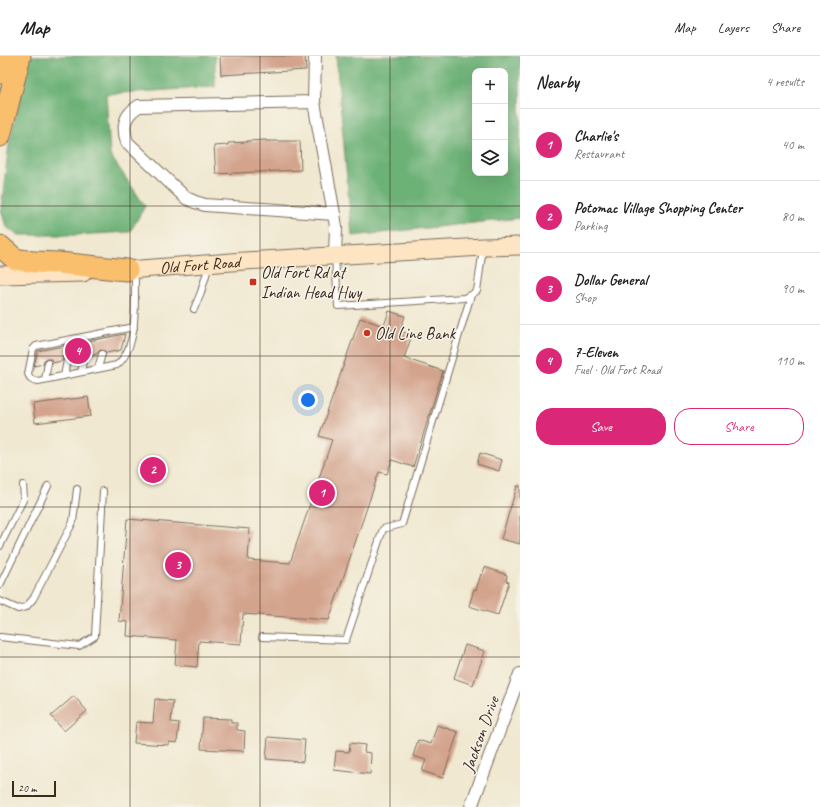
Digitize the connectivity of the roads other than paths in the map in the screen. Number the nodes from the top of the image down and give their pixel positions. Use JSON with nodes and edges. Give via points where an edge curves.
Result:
{"nodes":[{"id":1,"x":5,"y":56,"type":"edge"},
{"id":2,"x":20,"y":56,"type":"edge"},
{"id":3,"x":315,"y":56,"type":"edge"},
{"id":4,"x":0,"y":73,"type":"edge"},
{"id":5,"x":314,"y":102,"type":"junction"},
{"id":6,"x":0,"y":136,"type":"edge"},
{"id":7,"x":334,"y":214,"type":"junction"},
{"id":8,"x":0,"y":246,"type":"edge"},
{"id":9,"x":520,"y":246,"type":"edge"},
{"id":10,"x":483,"y":247,"type":"junction"},
{"id":11,"x":335,"y":255,"type":"junction"},
{"id":12,"x":210,"y":263,"type":"junction"},
{"id":13,"x":131,"y":270,"type":"junction"},
{"id":14,"x":0,"y":275,"type":"edge"},
{"id":15,"x":471,"y":295,"type":"junction"},
{"id":16,"x":194,"y":309,"type":"dead end"},
{"id":17,"x":134,"y":327,"type":"junction"},
{"id":18,"x":102,"y":354,"type":"dead end"},
{"id":19,"x":84,"y":357,"type":"dead end"},
{"id":20,"x":67,"y":360,"type":"dead end"},
{"id":21,"x":48,"y":364,"type":"dead end"},
{"id":22,"x":98,"y":368,"type":"junction"},
{"id":23,"x":81,"y":372,"type":"junction"},
{"id":24,"x":64,"y":376,"type":"junction"},
{"id":25,"x":45,"y":379,"type":"junction"},
{"id":26,"x":23,"y":485,"type":"dead end"},
{"id":27,"x":48,"y":486,"type":"dead end"},
{"id":28,"x":77,"y":489,"type":"dead end"},
{"id":29,"x":103,"y":491,"type":"dead end"},
{"id":30,"x":0,"y":546,"type":"edge"},
{"id":31,"x":0,"y":585,"type":"edge"},
{"id":32,"x":0,"y":601,"type":"edge"},
{"id":33,"x":0,"y":637,"type":"edge"},
{"id":34,"x":262,"y":638,"type":"dead end"},
{"id":35,"x":520,"y":674,"type":"edge"},
{"id":36,"x":471,"y":807,"type":"edge"}],
"edges":[{"from":1,"to":4,"type":"highway"},
{"from":2,"to":6,"type":"highway"},
{"from":3,"to":5,"type":"street"},
{"from":5,"to":7,"type":"street"},
{"from":5,"to":7,"type":"street","via":[[139,106],[126,117],[125,135],[127,142],[186,198],[194,202],[227,207]]},
{"from":7,"to":11,"type":"street"},
{"from":8,"to":13,"type":"highway","via":[[15,259]]},
{"from":9,"to":10,"type":"main road","name":"Old Fort Road"},
{"from":10,"to":11,"type":"main road","name":"Old Fort Road"},
{"from":10,"to":15,"type":"lane","via":[[477,291]]},
{"from":11,"to":12,"type":"main road","name":"Old Fort Road"},
{"from":11,"to":15,"type":"lane","via":[[338,306],[464,298]]},
{"from":12,"to":13,"type":"main road","name":"Old Fort Road"},
{"from":12,"to":16,"type":"lane"},
{"from":13,"to":14,"type":"main road","name":"Old Fort Road"},
{"from":13,"to":17,"type":"lane"},
{"from":15,"to":34,"type":"lane","via":[[402,524],[384,529],[346,640]]},
{"from":17,"to":22,"type":"lane","via":[[128,351],[122,360],[117,365]]},
{"from":17,"to":25,"type":"lane","via":[[70,342],[42,344],[33,349],[29,378],[38,381]]},
{"from":18,"to":22,"type":"lane"},
{"from":19,"to":23,"type":"lane"},
{"from":20,"to":24,"type":"lane"},
{"from":21,"to":25,"type":"lane"},
{"from":22,"to":23,"type":"lane"},
{"from":23,"to":24,"type":"lane"},
{"from":24,"to":25,"type":"lane"},
{"from":26,"to":30,"type":"lane","via":[[24,498]]},
{"from":27,"to":31,"type":"lane"},
{"from":28,"to":32,"type":"lane","via":[[73,522],[33,599],[26,607],[18,610]]},
{"from":29,"to":33,"type":"lane","via":[[95,636],[79,646]]},
{"from":35,"to":36,"type":"street","name":"Jackson Drive"}]}
